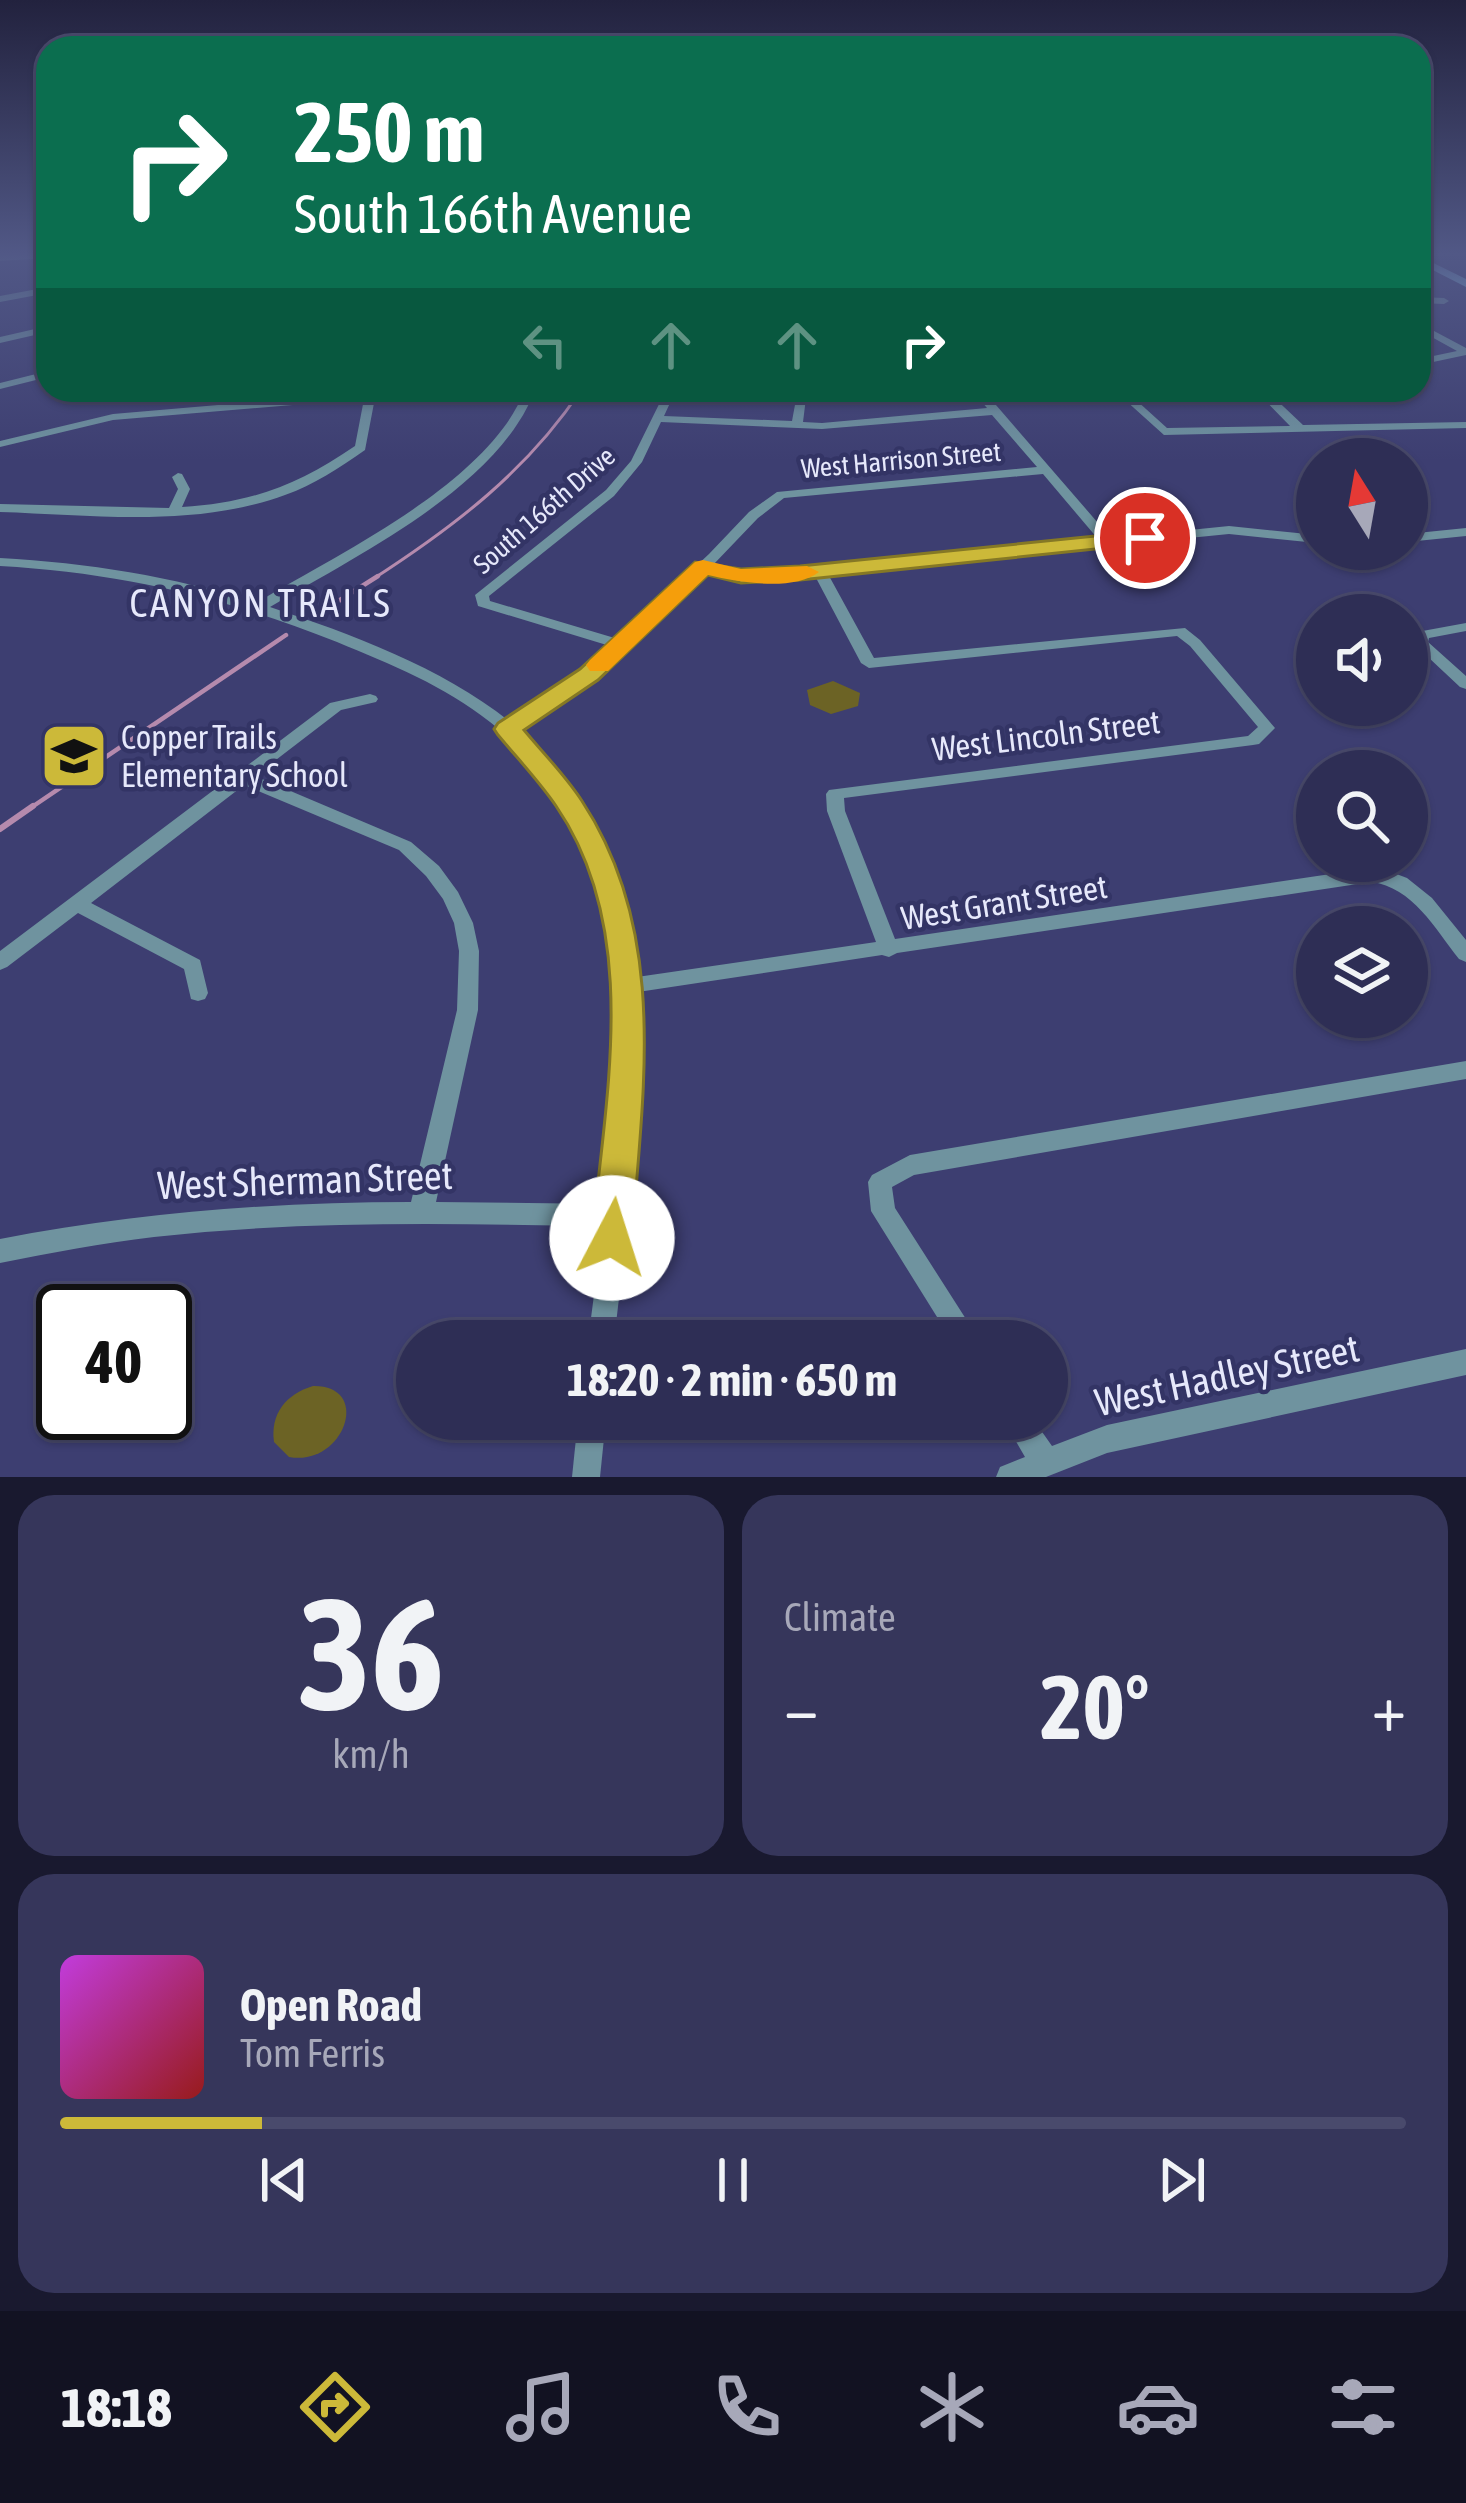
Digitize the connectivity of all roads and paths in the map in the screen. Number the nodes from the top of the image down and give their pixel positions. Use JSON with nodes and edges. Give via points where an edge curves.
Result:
{"nodes":[{"id":1,"x":36,"y":331,"type":"edge"},
{"id":2,"x":1431,"y":333,"type":"edge"},
{"id":3,"x":0,"y":340,"type":"edge"},
{"id":4,"x":1466,"y":352,"type":"edge"},
{"id":5,"x":1431,"y":359,"type":"edge"},
{"id":6,"x":36,"y":377,"type":"edge"},
{"id":7,"x":0,"y":386,"type":"edge"},
{"id":8,"x":306,"y":402,"type":"edge"},
{"id":9,"x":369,"y":402,"type":"edge"},
{"id":10,"x":525,"y":402,"type":"edge"},
{"id":11,"x":666,"y":402,"type":"edge"},
{"id":12,"x":800,"y":402,"type":"edge"},
{"id":13,"x":987,"y":402,"type":"edge"},
{"id":14,"x":1132,"y":402,"type":"edge"},
{"id":15,"x":1272,"y":402,"type":"edge"},
{"id":16,"x":994,"y":411,"type":"junction"},
{"id":17,"x":658,"y":419,"type":"junction"},
{"id":18,"x":1466,"y":425,"type":"edge"},
{"id":19,"x":797,"y":426,"type":"junction"},
{"id":20,"x":1300,"y":429,"type":"junction"},
{"id":21,"x":0,"y":443,"type":"edge"},
{"id":22,"x":1046,"y":470,"type":"junction"},
{"id":23,"x":178,"y":477,"type":"dead end"},
{"id":24,"x":0,"y":508,"type":"edge"},
{"id":25,"x":173,"y":512,"type":"junction"},
{"id":26,"x":1466,"y":532,"type":"edge"},
{"id":27,"x":1428,"y":536,"type":"edge"},
{"id":28,"x":1296,"y":537,"type":"edge"},
{"id":29,"x":1108,"y":542,"type":"junction"},
{"id":30,"x":0,"y":562,"type":"edge"},
{"id":31,"x":703,"y":567,"type":"junction"},
{"id":32,"x":819,"y":571,"type":"junction"},
{"id":33,"x":261,"y":606,"type":"junction"},
{"id":34,"x":1466,"y":627,"type":"edge"},
{"id":35,"x":622,"y":646,"type":"junction"},
{"id":36,"x":1466,"y":684,"type":"edge"},
{"id":37,"x":370,"y":699,"type":"dead end"},
{"id":38,"x":508,"y":729,"type":"junction"},
{"id":39,"x":239,"y":776,"type":"junction"},
{"id":40,"x":76,"y":903,"type":"junction"},
{"id":41,"x":889,"y":950,"type":"junction"},
{"id":42,"x":1466,"y":954,"type":"edge"},
{"id":43,"x":0,"y":962,"type":"edge"},
{"id":44,"x":628,"y":986,"type":"junction"},
{"id":45,"x":198,"y":993,"type":"dead end"},
{"id":46,"x":1466,"y":1070,"type":"edge"},
{"id":47,"x":421,"y":1213,"type":"junction"},
{"id":48,"x":615,"y":1214,"type":"junction"},
{"id":49,"x":0,"y":1251,"type":"edge"},
{"id":50,"x":603,"y":1320,"type":"edge"},
{"id":51,"x":953,"y":1320,"type":"edge"},
{"id":52,"x":1466,"y":1362,"type":"edge"},
{"id":53,"x":590,"y":1440,"type":"edge"},
{"id":54,"x":1031,"y":1440,"type":"edge"},
{"id":55,"x":1044,"y":1460,"type":"junction"},
{"id":56,"x":586,"y":1477,"type":"edge"},
{"id":57,"x":1010,"y":1477,"type":"edge"}],
"edges":[{"from":1,"to":3,"type":"street"},
{"from":2,"to":4,"type":"street"},
{"from":4,"to":5,"type":"street"},
{"from":6,"to":7,"type":"street"},
{"from":8,"to":21,"type":"street","via":[[113,417]]},
{"from":9,"to":25,"type":"street","via":[[361,448],[320,479],[268,499]]},
{"from":10,"to":33,"type":"street","via":[[473,468]]},
{"from":11,"to":17,"type":"street","name":"South 166th Drive"},
{"from":12,"to":19,"type":"street"},
{"from":13,"to":16,"type":"street"},
{"from":14,"to":20,"type":"street","via":[[1164,432]]},
{"from":15,"to":20,"type":"street"},
{"from":16,"to":19,"type":"street"},
{"from":16,"to":22,"type":"street"},
{"from":17,"to":19,"type":"street"},
{"from":17,"to":35,"type":"street","name":"South 166th Drive","via":[[610,493],[482,595],[483,603]]},
{"from":18,"to":20,"type":"street"},
{"from":22,"to":29,"type":"street"},
{"from":22,"to":31,"type":"street","name":"West Harrison Street","via":[[781,495],[761,504]]},
{"from":23,"to":25,"type":"street","via":[[184,490]]},
{"from":24,"to":25,"type":"street"},
{"from":26,"to":27,"type":"street"},
{"from":28,"to":29,"type":"street","via":[[1229,530]]},
{"from":29,"to":32,"type":"street"},
{"from":30,"to":33,"type":"street","via":[[155,577]]},
{"from":31,"to":32,"type":"street","via":[[741,576]]},
{"from":31,"to":35,"type":"street"},
{"from":32,"to":41,"type":"street","name":"West Lincoln Street","via":[[869,663],[1180,632],[1267,728],[1264,735],[836,794]]},
{"from":33,"to":38,"type":"street","via":[[415,670]]},
{"from":34,"to":36,"type":"street","via":[[1422,635],[1420,643]]},
{"from":35,"to":38,"type":"street"},
{"from":37,"to":39,"type":"street","via":[[336,706]]},
{"from":38,"to":44,"type":"street","via":[[570,804],[596,854],[617,915]]},
{"from":39,"to":40,"type":"street"},
{"from":39,"to":47,"type":"street","via":[[405,846],[460,912],[472,990]]},
{"from":40,"to":43,"type":"street"},
{"from":40,"to":45,"type":"street","via":[[193,965]]},
{"from":41,"to":42,"type":"street","name":"West Grant Street","via":[[1390,875]]},
{"from":41,"to":44,"type":"street","name":"West Grant Street"},
{"from":44,"to":48,"type":"street"},
{"from":46,"to":51,"type":"street","via":[[910,1165],[880,1182],[883,1211]]},
{"from":47,"to":48,"type":"street","name":"West Sherman Street"},
{"from":47,"to":49,"type":"street","name":"West Sherman Street","via":[[186,1220]]},
{"from":48,"to":50,"type":"street"},
{"from":52,"to":55,"type":"street","name":"West Hadley Street","via":[[1107,1439]]},
{"from":53,"to":56,"type":"street"},
{"from":54,"to":55,"type":"street"},
{"from":55,"to":57,"type":"street","name":"West Hadley Street"}]}
